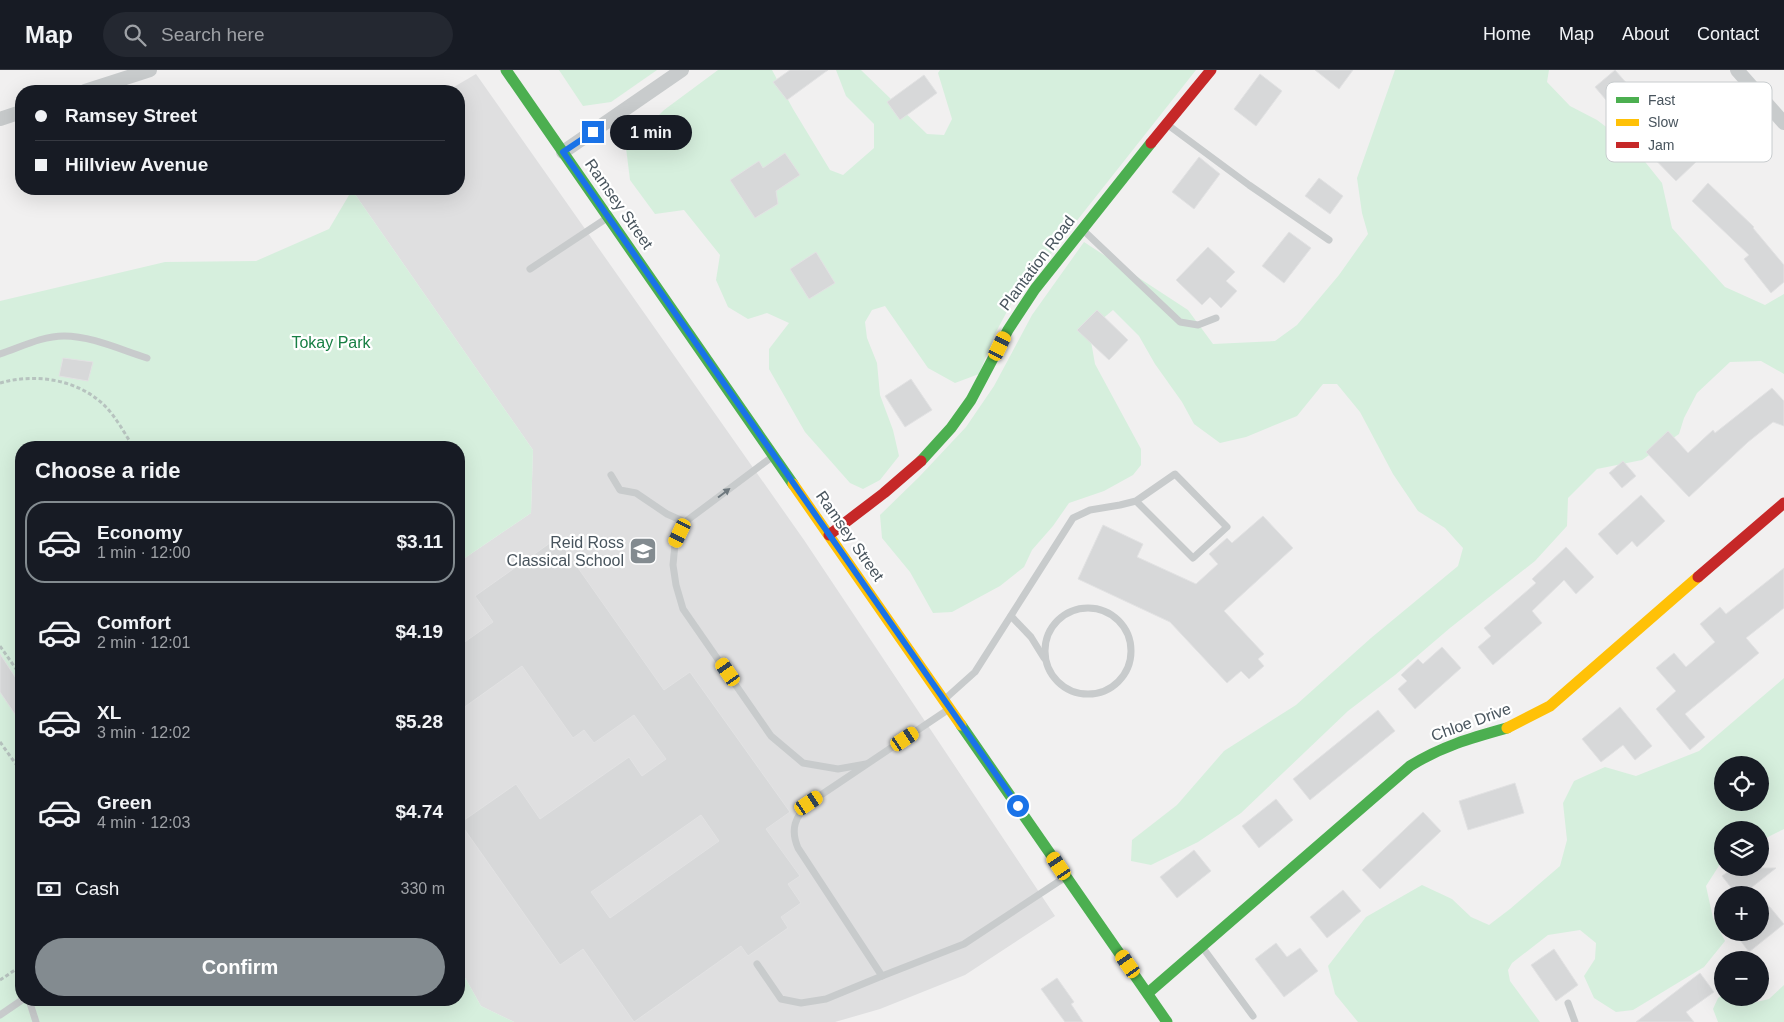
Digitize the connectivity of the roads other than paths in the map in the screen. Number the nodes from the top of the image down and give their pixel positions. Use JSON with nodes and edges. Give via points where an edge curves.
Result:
{"nodes":[{"id":1,"x":150,"y":70,"type":"edge"},
{"id":2,"x":506,"y":70,"type":"edge"},
{"id":3,"x":682,"y":70,"type":"edge"},
{"id":4,"x":1211,"y":70,"type":"edge"},
{"id":5,"x":1736,"y":70,"type":"edge"},
{"id":6,"x":1747,"y":82,"type":"edge"},
{"id":7,"x":104,"y":85,"type":"edge"},
{"id":8,"x":1772,"y":110,"type":"edge"},
{"id":9,"x":15,"y":114,"type":"edge"},
{"id":10,"x":0,"y":119,"type":"edge"},
{"id":11,"x":1784,"y":123,"type":"edge"},
{"id":12,"x":1166,"y":124,"type":"junction"},
{"id":13,"x":563,"y":152,"type":"junction"},
{"id":14,"x":608,"y":217,"type":"junction"},
{"id":15,"x":1082,"y":229,"type":"junction"},
{"id":16,"x":1329,"y":240,"type":"dead end"},
{"id":17,"x":530,"y":269,"type":"dead end"},
{"id":18,"x":1216,"y":318,"type":"dead end"},
{"id":19,"x":0,"y":354,"type":"edge"},
{"id":20,"x":147,"y":358,"type":"dead end"},
{"id":21,"x":774,"y":455,"type":"junction"},
{"id":22,"x":611,"y":475,"type":"dead end"},
{"id":23,"x":1136,"y":501,"type":"junction"},
{"id":24,"x":1784,"y":503,"type":"edge"},
{"id":25,"x":685,"y":522,"type":"junction"},
{"id":26,"x":829,"y":535,"type":"junction"},
{"id":27,"x":1011,"y":616,"type":"junction"},
{"id":28,"x":1045,"y":661,"type":"junction"},
{"id":29,"x":947,"y":704,"type":"junction"},
{"id":30,"x":869,"y":763,"type":"junction"},
{"id":31,"x":1066,"y":876,"type":"junction"},
{"id":32,"x":1202,"y":946,"type":"junction"},
{"id":33,"x":757,"y":964,"type":"dead end"},
{"id":34,"x":882,"y":976,"type":"junction"},
{"id":35,"x":1148,"y":993,"type":"junction"},
{"id":36,"x":1568,"y":1003,"type":"dead end"},
{"id":37,"x":15,"y":1005,"type":"edge"},
{"id":38,"x":31,"y":1006,"type":"edge"},
{"id":39,"x":0,"y":1015,"type":"edge"},
{"id":40,"x":1253,"y":1016,"type":"dead end"},
{"id":41,"x":36,"y":1022,"type":"edge"},
{"id":42,"x":1167,"y":1022,"type":"edge"},
{"id":43,"x":1575,"y":1022,"type":"edge"}],
"edges":[{"from":1,"to":7,"type":"street"},
{"from":2,"to":13,"type":"street","name":"Ramsey Street"},
{"from":3,"to":13,"type":"street"},
{"from":4,"to":12,"type":"street","name":"Plantation Road"},
{"from":5,"to":6,"type":"street"},
{"from":8,"to":11,"type":"street"},
{"from":9,"to":10,"type":"street"},
{"from":12,"to":15,"type":"street","name":"Plantation Road"},
{"from":12,"to":16,"type":"lane"},
{"from":13,"to":14,"type":"street","name":"Ramsey Street"},
{"from":14,"to":17,"type":"lane"},
{"from":14,"to":21,"type":"street","name":"Ramsey Street"},
{"from":15,"to":18,"type":"lane","via":[[1180,322],[1198,325]]},
{"from":15,"to":26,"type":"street","name":"Plantation Road","via":[[1029,298],[1009,329],[984,381],[943,438],[885,493]]},
{"from":19,"to":20,"type":"lane","via":[[39,340],[64,336],[88,339]]},
{"from":25,"to":21,"type":"lane","one_way":true},
{"from":21,"to":26,"type":"street","name":"Ramsey Street"},
{"from":22,"to":25,"type":"lane","via":[[620,490],[636,493]]},
{"from":23,"to":23,"type":"lane","via":[[1193,558],[1227,527],[1175,474]]},
{"from":23,"to":27,"type":"lane","via":[[1090,510],[1073,518]]},
{"from":24,"to":32,"type":"street","name":"Chloe Drive","via":[[1550,706],[1509,727],[1450,744],[1410,766]]},
{"from":25,"to":30,"type":"lane","via":[[675,544],[674,565],[684,609],[771,736],[803,763],[838,769]]},
{"from":26,"to":29,"type":"street","name":"Ramsey Street"},
{"from":27,"to":28,"type":"lane","via":[[1031,637]]},
{"from":27,"to":29,"type":"lane","via":[[975,672]]},
{"from":28,"to":28,"type":"lane","via":[[1050,674],[1060,685],[1087,695],[1114,686],[1130,662],[1131,647],[1120,622],[1109,613],[1081,608],[1056,621],[1044,646]]},
{"from":29,"to":30,"type":"lane"},
{"from":29,"to":31,"type":"street","name":"Ramsey Street"},
{"from":30,"to":34,"type":"lane","via":[[809,803],[795,823],[793,837]]},
{"from":31,"to":34,"type":"lane","via":[[964,944]]},
{"from":31,"to":35,"type":"street","name":"Ramsey Street"},
{"from":32,"to":35,"type":"street","name":"Chloe Drive"},
{"from":32,"to":40,"type":"lane"},
{"from":33,"to":34,"type":"lane","via":[[781,999],[801,1003],[826,999]]},
{"from":35,"to":42,"type":"street","name":"Ramsey Street"},
{"from":36,"to":43,"type":"lane"},
{"from":37,"to":39,"type":"lane"},
{"from":38,"to":41,"type":"lane"}]}
